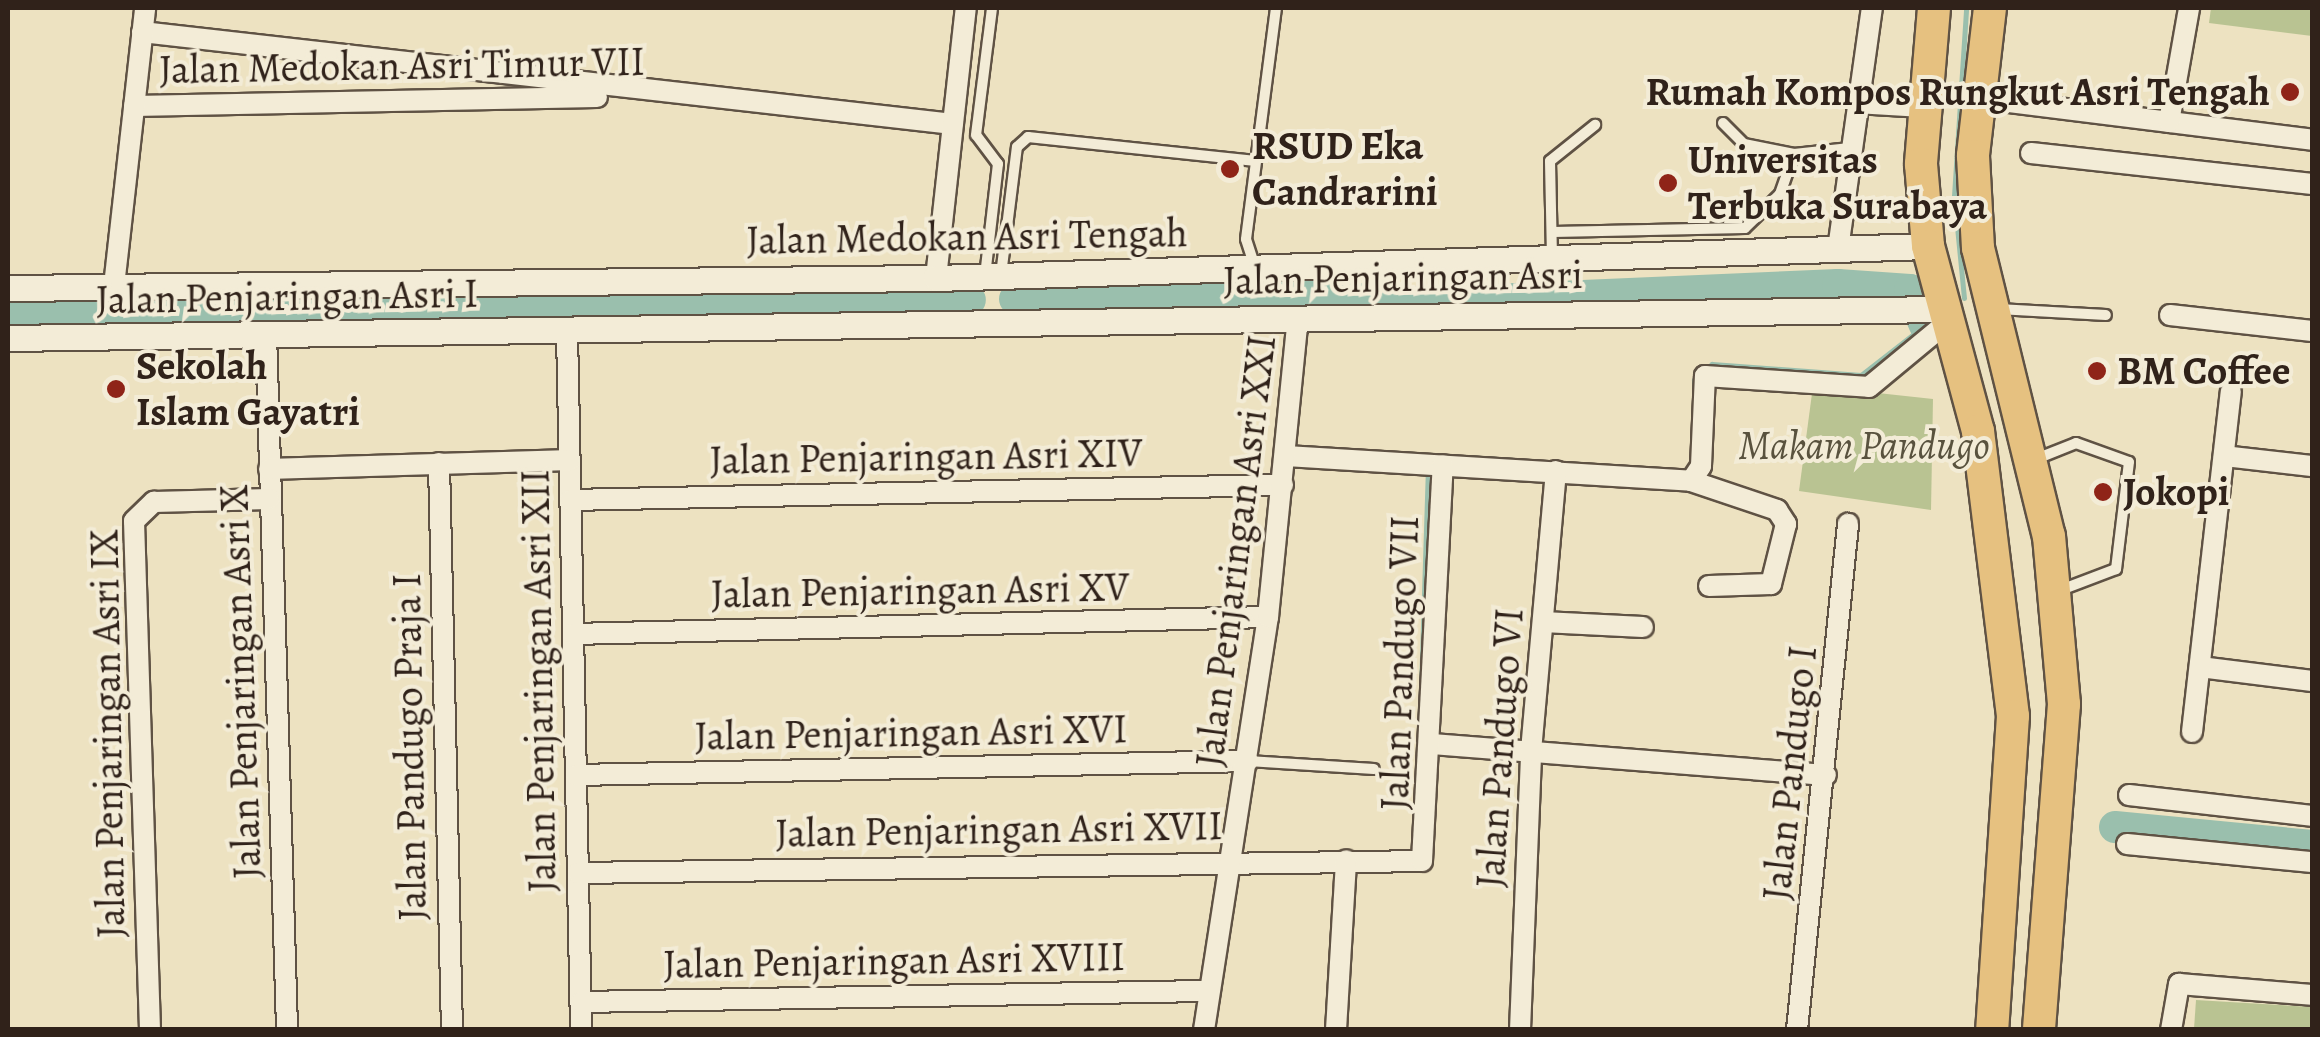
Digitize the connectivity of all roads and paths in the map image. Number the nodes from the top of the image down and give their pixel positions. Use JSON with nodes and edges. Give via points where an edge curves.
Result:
{"nodes":[{"id":1,"x":145,"y":8,"type":"edge"},
{"id":2,"x":966,"y":8,"type":"edge"},
{"id":3,"x":992,"y":8,"type":"edge"},
{"id":4,"x":1276,"y":8,"type":"edge"},
{"id":5,"x":1872,"y":8,"type":"edge"},
{"id":6,"x":1934,"y":8,"type":"edge"},
{"id":7,"x":1990,"y":8,"type":"edge"},
{"id":8,"x":2189,"y":8,"type":"edge"},
{"id":9,"x":142,"y":32,"type":"junction"},
{"id":10,"x":671,"y":95,"type":"junction"},
{"id":11,"x":1976,"y":98,"type":"junction"},
{"id":12,"x":1856,"y":103,"type":"junction"},
{"id":13,"x":134,"y":106,"type":"junction"},
{"id":14,"x":1923,"y":107,"type":"junction"},
{"id":15,"x":2169,"y":122,"type":"junction"},
{"id":16,"x":953,"y":124,"type":"junction"},
{"id":17,"x":1723,"y":124,"type":"dead end"},
{"id":18,"x":1596,"y":125,"type":"dead end"},
{"id":19,"x":2312,"y":140,"type":"edge"},
{"id":20,"x":1850,"y":148,"type":"junction"},
{"id":21,"x":2030,"y":153,"type":"dead end"},
{"id":22,"x":1794,"y":154,"type":"junction"},
{"id":23,"x":1256,"y":161,"type":"junction"},
{"id":24,"x":998,"y":164,"type":"junction"},
{"id":25,"x":1014,"y":166,"type":"junction"},
{"id":26,"x":2312,"y":184,"type":"edge"},
{"id":27,"x":1552,"y":245,"type":"junction"},
{"id":28,"x":1928,"y":246,"type":"junction"},
{"id":29,"x":1838,"y":249,"type":"junction"},
{"id":30,"x":1255,"y":268,"type":"junction"},
{"id":31,"x":993,"y":276,"type":"junction"},
{"id":32,"x":936,"y":278,"type":"junction"},
{"id":33,"x":114,"y":286,"type":"junction"},
{"id":34,"x":8,"y":288,"type":"edge"},
{"id":35,"x":1992,"y":309,"type":"junction"},
{"id":36,"x":1929,"y":313,"type":"junction"},
{"id":37,"x":2106,"y":315,"type":"dead end"},
{"id":38,"x":2170,"y":315,"type":"dead end"},
{"id":39,"x":1298,"y":318,"type":"junction"},
{"id":40,"x":988,"y":323,"type":"junction"},
{"id":41,"x":567,"y":331,"type":"junction"},
{"id":42,"x":2312,"y":331,"type":"edge"},
{"id":43,"x":266,"y":333,"type":"junction"},
{"id":44,"x":8,"y":338,"type":"edge"},
{"id":45,"x":2231,"y":391,"type":"dead end"},
{"id":46,"x":1286,"y":456,"type":"junction"},
{"id":47,"x":2224,"y":456,"type":"junction"},
{"id":48,"x":570,"y":460,"type":"junction"},
{"id":49,"x":2035,"y":460,"type":"junction"},
{"id":50,"x":439,"y":463,"type":"junction"},
{"id":51,"x":1435,"y":466,"type":"junction"},
{"id":52,"x":2312,"y":466,"type":"edge"},
{"id":53,"x":269,"y":468,"type":"junction"},
{"id":54,"x":1556,"y":471,"type":"junction"},
{"id":55,"x":1691,"y":481,"type":"junction"},
{"id":56,"x":1283,"y":485,"type":"junction"},
{"id":57,"x":269,"y":499,"type":"junction"},
{"id":58,"x":570,"y":500,"type":"junction"},
{"id":59,"x":1848,"y":524,"type":"dead end"},
{"id":60,"x":1709,"y":586,"type":"dead end"},
{"id":61,"x":2057,"y":592,"type":"junction"},
{"id":62,"x":1268,"y":617,"type":"junction"},
{"id":63,"x":1543,"y":622,"type":"junction"},
{"id":64,"x":1643,"y":627,"type":"dead end"},
{"id":65,"x":573,"y":634,"type":"junction"},
{"id":66,"x":2200,"y":667,"type":"junction"},
{"id":67,"x":2312,"y":680,"type":"edge"},
{"id":68,"x":2192,"y":732,"type":"dead end"},
{"id":69,"x":1432,"y":744,"type":"junction"},
{"id":70,"x":1530,"y":751,"type":"junction"},
{"id":71,"x":1248,"y":761,"type":"junction"},
{"id":72,"x":1374,"y":770,"type":"dead end"},
{"id":73,"x":576,"y":775,"type":"junction"},
{"id":74,"x":1826,"y":775,"type":"junction"},
{"id":75,"x":2128,"y":795,"type":"dead end"},
{"id":76,"x":2312,"y":816,"type":"edge"},
{"id":77,"x":2128,"y":844,"type":"dead end"},
{"id":78,"x":1232,"y":860,"type":"junction"},
{"id":79,"x":1346,"y":860,"type":"junction"},
{"id":80,"x":1422,"y":860,"type":"joint"},
{"id":81,"x":2312,"y":862,"type":"edge"},
{"id":82,"x":578,"y":874,"type":"junction"},
{"id":83,"x":1208,"y":991,"type":"junction"},
{"id":84,"x":2312,"y":996,"type":"edge"},
{"id":85,"x":580,"y":1002,"type":"junction"},
{"id":86,"x":150,"y":1030,"type":"edge"},
{"id":87,"x":287,"y":1030,"type":"edge"},
{"id":88,"x":452,"y":1030,"type":"edge"},
{"id":89,"x":581,"y":1030,"type":"edge"},
{"id":90,"x":1204,"y":1030,"type":"edge"},
{"id":91,"x":1336,"y":1030,"type":"edge"},
{"id":92,"x":1520,"y":1030,"type":"edge"},
{"id":93,"x":1797,"y":1030,"type":"edge"},
{"id":94,"x":1992,"y":1030,"type":"edge"},
{"id":95,"x":2039,"y":1030,"type":"edge"},
{"id":96,"x":2172,"y":1030,"type":"edge"}],
"edges":[{"from":1,"to":9,"type":"street"},
{"from":2,"to":16,"type":"street"},
{"from":3,"to":24,"type":"lane","via":[[976,135]]},
{"from":4,"to":23,"type":"lane"},
{"from":5,"to":12,"type":"street"},
{"from":6,"to":14,"type":"main road"},
{"from":7,"to":11,"type":"main road"},
{"from":8,"to":15,"type":"street"},
{"from":9,"to":10,"type":"street","name":"Jalan Medokan Asri Timur VII"},
{"from":9,"to":13,"type":"street"},
{"from":10,"to":13,"type":"street","name":"Jalan Medokan Asri Timur VII"},
{"from":10,"to":16,"type":"street","name":"Jalan Medokan Asri Timur VII"},
{"from":11,"to":15,"type":"street"},
{"from":11,"to":35,"type":"main road","via":[[1974,204]]},
{"from":12,"to":14,"type":"street"},
{"from":12,"to":20,"type":"street"},
{"from":13,"to":33,"type":"street"},
{"from":14,"to":28,"type":"main road"},
{"from":15,"to":19,"type":"street"},
{"from":16,"to":32,"type":"street"},
{"from":17,"to":22,"type":"lane","via":[[1744,144]]},
{"from":18,"to":27,"type":"lane","via":[[1550,161]]},
{"from":20,"to":22,"type":"lane"},
{"from":20,"to":29,"type":"street"},
{"from":21,"to":26,"type":"street"},
{"from":22,"to":27,"type":"lane","via":[[1780,194],[1744,228]]},
{"from":23,"to":25,"type":"lane","via":[[1028,137]]},
{"from":23,"to":30,"type":"lane","via":[[1246,239]]},
{"from":24,"to":25,"type":"lane"},
{"from":24,"to":31,"type":"lane"},
{"from":25,"to":31,"type":"lane"},
{"from":27,"to":29,"type":"street","name":"Jalan Medokan Asri Tengah"},
{"from":27,"to":30,"type":"street","name":"Jalan Medokan Asri Tengah"},
{"from":28,"to":29,"type":"street","name":"Jalan Medokan Asri Tengah"},
{"from":28,"to":36,"type":"main road"},
{"from":30,"to":31,"type":"street","name":"Jalan Medokan Asri Tengah"},
{"from":31,"to":32,"type":"street","name":"Jalan Medokan Asri Tengah"},
{"from":31,"to":40,"type":"street"},
{"from":32,"to":33,"type":"street","name":"Jalan Medokan Asri Tengah"},
{"from":33,"to":34,"type":"street","name":"Jalan Medokan Asri Tengah"},
{"from":35,"to":37,"type":"lane"},
{"from":35,"to":49,"type":"main road"},
{"from":36,"to":39,"type":"street","name":"Jalan Penjaringan Asri"},
{"from":36,"to":55,"type":"street","via":[[1869,387],[1705,376],[1701,466]]},
{"from":36,"to":94,"type":"main road","via":[[1978,431],[2013,716]]},
{"from":38,"to":42,"type":"street"},
{"from":39,"to":40,"type":"street","name":"Jalan Penjaringan Asri"},
{"from":39,"to":46,"type":"street","name":"Jalan Penjaringan Asri XXI"},
{"from":40,"to":41,"type":"street","name":"Jalan Penjaringan Asri"},
{"from":41,"to":43,"type":"street","name":"Jalan Penjaringan Asri I"},
{"from":41,"to":48,"type":"street","name":"Jalan Penjaringan Asri XII"},
{"from":43,"to":44,"type":"street","name":"Jalan Penjaringan Asri I"},
{"from":43,"to":53,"type":"street","name":"Jalan Penjaringan Asri X"},
{"from":45,"to":47,"type":"street"},
{"from":46,"to":51,"type":"street","name":"Jalan Pandugo VII"},
{"from":46,"to":56,"type":"street","name":"Jalan Penjaringan Asri XXI"},
{"from":47,"to":52,"type":"street"},
{"from":47,"to":66,"type":"street"},
{"from":48,"to":50,"type":"street"},
{"from":48,"to":58,"type":"street","name":"Jalan Penjaringan Asri XII"},
{"from":49,"to":61,"type":"main road"},
{"from":49,"to":61,"type":"lane","via":[[2076,443],[2116,450],[2129,462],[2119,564]]},
{"from":50,"to":53,"type":"street"},
{"from":50,"to":88,"type":"street","name":"Jalan Pandugo Praja I"},
{"from":51,"to":54,"type":"street"},
{"from":51,"to":69,"type":"street","name":"Jalan Pandugo VII"},
{"from":53,"to":57,"type":"street","name":"Jalan Penjaringan Asri X"},
{"from":54,"to":55,"type":"street"},
{"from":54,"to":63,"type":"street","name":"Jalan Pandugo VI"},
{"from":55,"to":60,"type":"street","via":[[1776,510],[1786,524],[1771,584]]},
{"from":56,"to":58,"type":"street","name":"Jalan Penjaringan Asri XIV"},
{"from":56,"to":62,"type":"street","name":"Jalan Penjaringan Asri XXI"},
{"from":57,"to":86,"type":"street","name":"Jalan Penjaringan Asri IX","via":[[154,502],[134,521]]},
{"from":57,"to":87,"type":"street","name":"Jalan Penjaringan Asri X"},
{"from":58,"to":65,"type":"street","name":"Jalan Penjaringan Asri XII"},
{"from":59,"to":74,"type":"street","name":"Jalan Pandugo I"},
{"from":61,"to":95,"type":"main road","via":[[2062,802]]},
{"from":62,"to":65,"type":"street","name":"Jalan Penjaringan Asri XV"},
{"from":62,"to":71,"type":"street","name":"Jalan Penjaringan Asri XXI"},
{"from":63,"to":64,"type":"street"},
{"from":63,"to":70,"type":"street","name":"Jalan Pandugo VI"},
{"from":65,"to":73,"type":"street","name":"Jalan Penjaringan Asri XII"},
{"from":66,"to":67,"type":"street"},
{"from":66,"to":68,"type":"street"},
{"from":69,"to":70,"type":"street"},
{"from":69,"to":80,"type":"street","name":"Jalan Pandugo VII"},
{"from":70,"to":74,"type":"street"},
{"from":70,"to":92,"type":"street","name":"Jalan Pandugo VI"},
{"from":71,"to":72,"type":"lane"},
{"from":71,"to":73,"type":"street","name":"Jalan Penjaringan Asri XVI"},
{"from":71,"to":78,"type":"street","name":"Jalan Penjaringan Asri XXI"},
{"from":73,"to":82,"type":"street","name":"Jalan Penjaringan Asri XII"},
{"from":74,"to":93,"type":"street","name":"Jalan Pandugo I"},
{"from":75,"to":76,"type":"street"},
{"from":77,"to":81,"type":"street"},
{"from":78,"to":79,"type":"street","name":"Jalan Penjaringan Asri XVII"},
{"from":78,"to":82,"type":"street","name":"Jalan Penjaringan Asri XVII"},
{"from":78,"to":83,"type":"street","name":"Jalan Penjaringan Asri XXI"},
{"from":79,"to":80,"type":"street","name":"Jalan Penjaringan Asri XVII"},
{"from":79,"to":91,"type":"street"},
{"from":82,"to":85,"type":"street","name":"Jalan Penjaringan Asri XII"},
{"from":83,"to":85,"type":"street","name":"Jalan Penjaringan Asri XVIII"},
{"from":83,"to":90,"type":"street","name":"Jalan Penjaringan Asri XXI"},
{"from":84,"to":96,"type":"street","via":[[2178,984]]},
{"from":85,"to":89,"type":"street","name":"Jalan Penjaringan Asri XII"}]}
